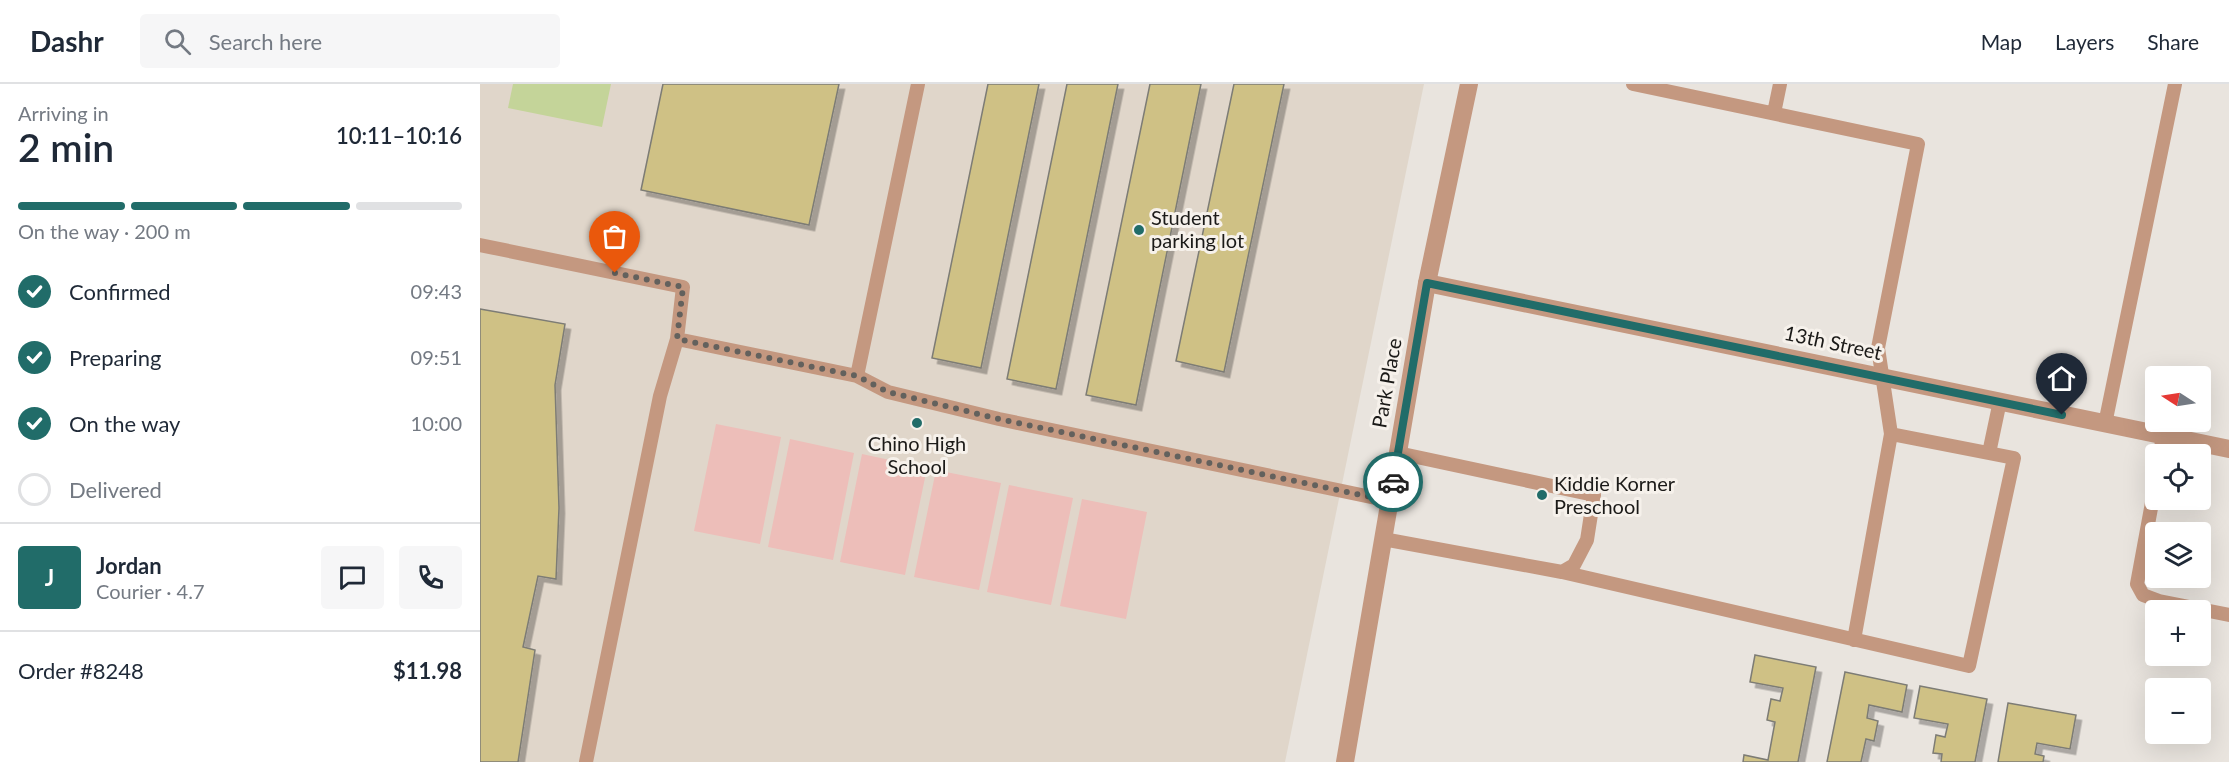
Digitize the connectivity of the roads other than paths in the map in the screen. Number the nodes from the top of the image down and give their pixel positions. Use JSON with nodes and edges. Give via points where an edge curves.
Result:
{"nodes":[{"id":1,"x":918,"y":84,"type":"edge"},
{"id":2,"x":1469,"y":84,"type":"edge"},
{"id":3,"x":1633,"y":84,"type":"edge"},
{"id":4,"x":1780,"y":84,"type":"edge"},
{"id":5,"x":2175,"y":84,"type":"edge"},
{"id":6,"x":1774,"y":113,"type":"junction"},
{"id":7,"x":480,"y":245,"type":"edge"},
{"id":8,"x":1427,"y":283,"type":"junction"},
{"id":9,"x":677,"y":339,"type":"junction"},
{"id":10,"x":857,"y":376,"type":"junction"},
{"id":11,"x":1883,"y":376,"type":"junction"},
{"id":12,"x":2000,"y":401,"type":"junction"},
{"id":13,"x":2104,"y":424,"type":"junction"},
{"id":14,"x":1891,"y":434,"type":"junction"},
{"id":15,"x":2163,"y":435,"type":"junction"},
{"id":16,"x":2162,"y":444,"type":"edge"},
{"id":17,"x":2229,"y":449,"type":"edge"},
{"id":18,"x":1398,"y":453,"type":"junction"},
{"id":19,"x":1989,"y":453,"type":"junction"},
{"id":20,"x":1390,"y":501,"type":"junction"},
{"id":21,"x":2151,"y":510,"type":"edge"},
{"id":22,"x":1383,"y":539,"type":"junction"},
{"id":23,"x":1562,"y":572,"type":"junction"},
{"id":24,"x":2229,"y":615,"type":"edge"},
{"id":25,"x":1854,"y":640,"type":"junction"},
{"id":26,"x":586,"y":762,"type":"edge"},
{"id":27,"x":1345,"y":762,"type":"edge"}],
"edges":[{"from":1,"to":10,"type":"lane"},
{"from":2,"to":8,"type":"street","name":"Park Place"},
{"from":3,"to":6,"type":"lane"},
{"from":4,"to":6,"type":"lane"},
{"from":5,"to":13,"type":"lane"},
{"from":6,"to":11,"type":"lane","via":[[1918,144],[1878,348]]},
{"from":7,"to":9,"type":"lane","via":[[683,287]]},
{"from":8,"to":11,"type":"street","name":"13th Street"},
{"from":8,"to":18,"type":"street","name":"Park Place"},
{"from":9,"to":10,"type":"lane"},
{"from":9,"to":26,"type":"lane","via":[[660,396]]},
{"from":10,"to":20,"type":"lane","via":[[888,392],[988,417]]},
{"from":11,"to":12,"type":"street","name":"13th Street"},
{"from":11,"to":14,"type":"lane"},
{"from":12,"to":13,"type":"street","name":"13th Street"},
{"from":12,"to":19,"type":"lane"},
{"from":13,"to":15,"type":"street","name":"13th Street"},
{"from":14,"to":19,"type":"lane"},
{"from":14,"to":25,"type":"lane"},
{"from":15,"to":16,"type":"lane"},
{"from":15,"to":17,"type":"street","name":"13th Street"},
{"from":18,"to":20,"type":"street","name":"Park Place"},
{"from":18,"to":23,"type":"lane","via":[[1594,495],[1587,540],[1574,565]]},
{"from":19,"to":25,"type":"lane","via":[[2014,458],[1969,666]]},
{"from":20,"to":22,"type":"street","name":"Park Place"},
{"from":21,"to":24,"type":"lane","via":[[2137,584],[2143,594],[2159,601]]},
{"from":22,"to":23,"type":"lane"},
{"from":22,"to":27,"type":"street","name":"Park Place"},
{"from":23,"to":25,"type":"lane"}]}
